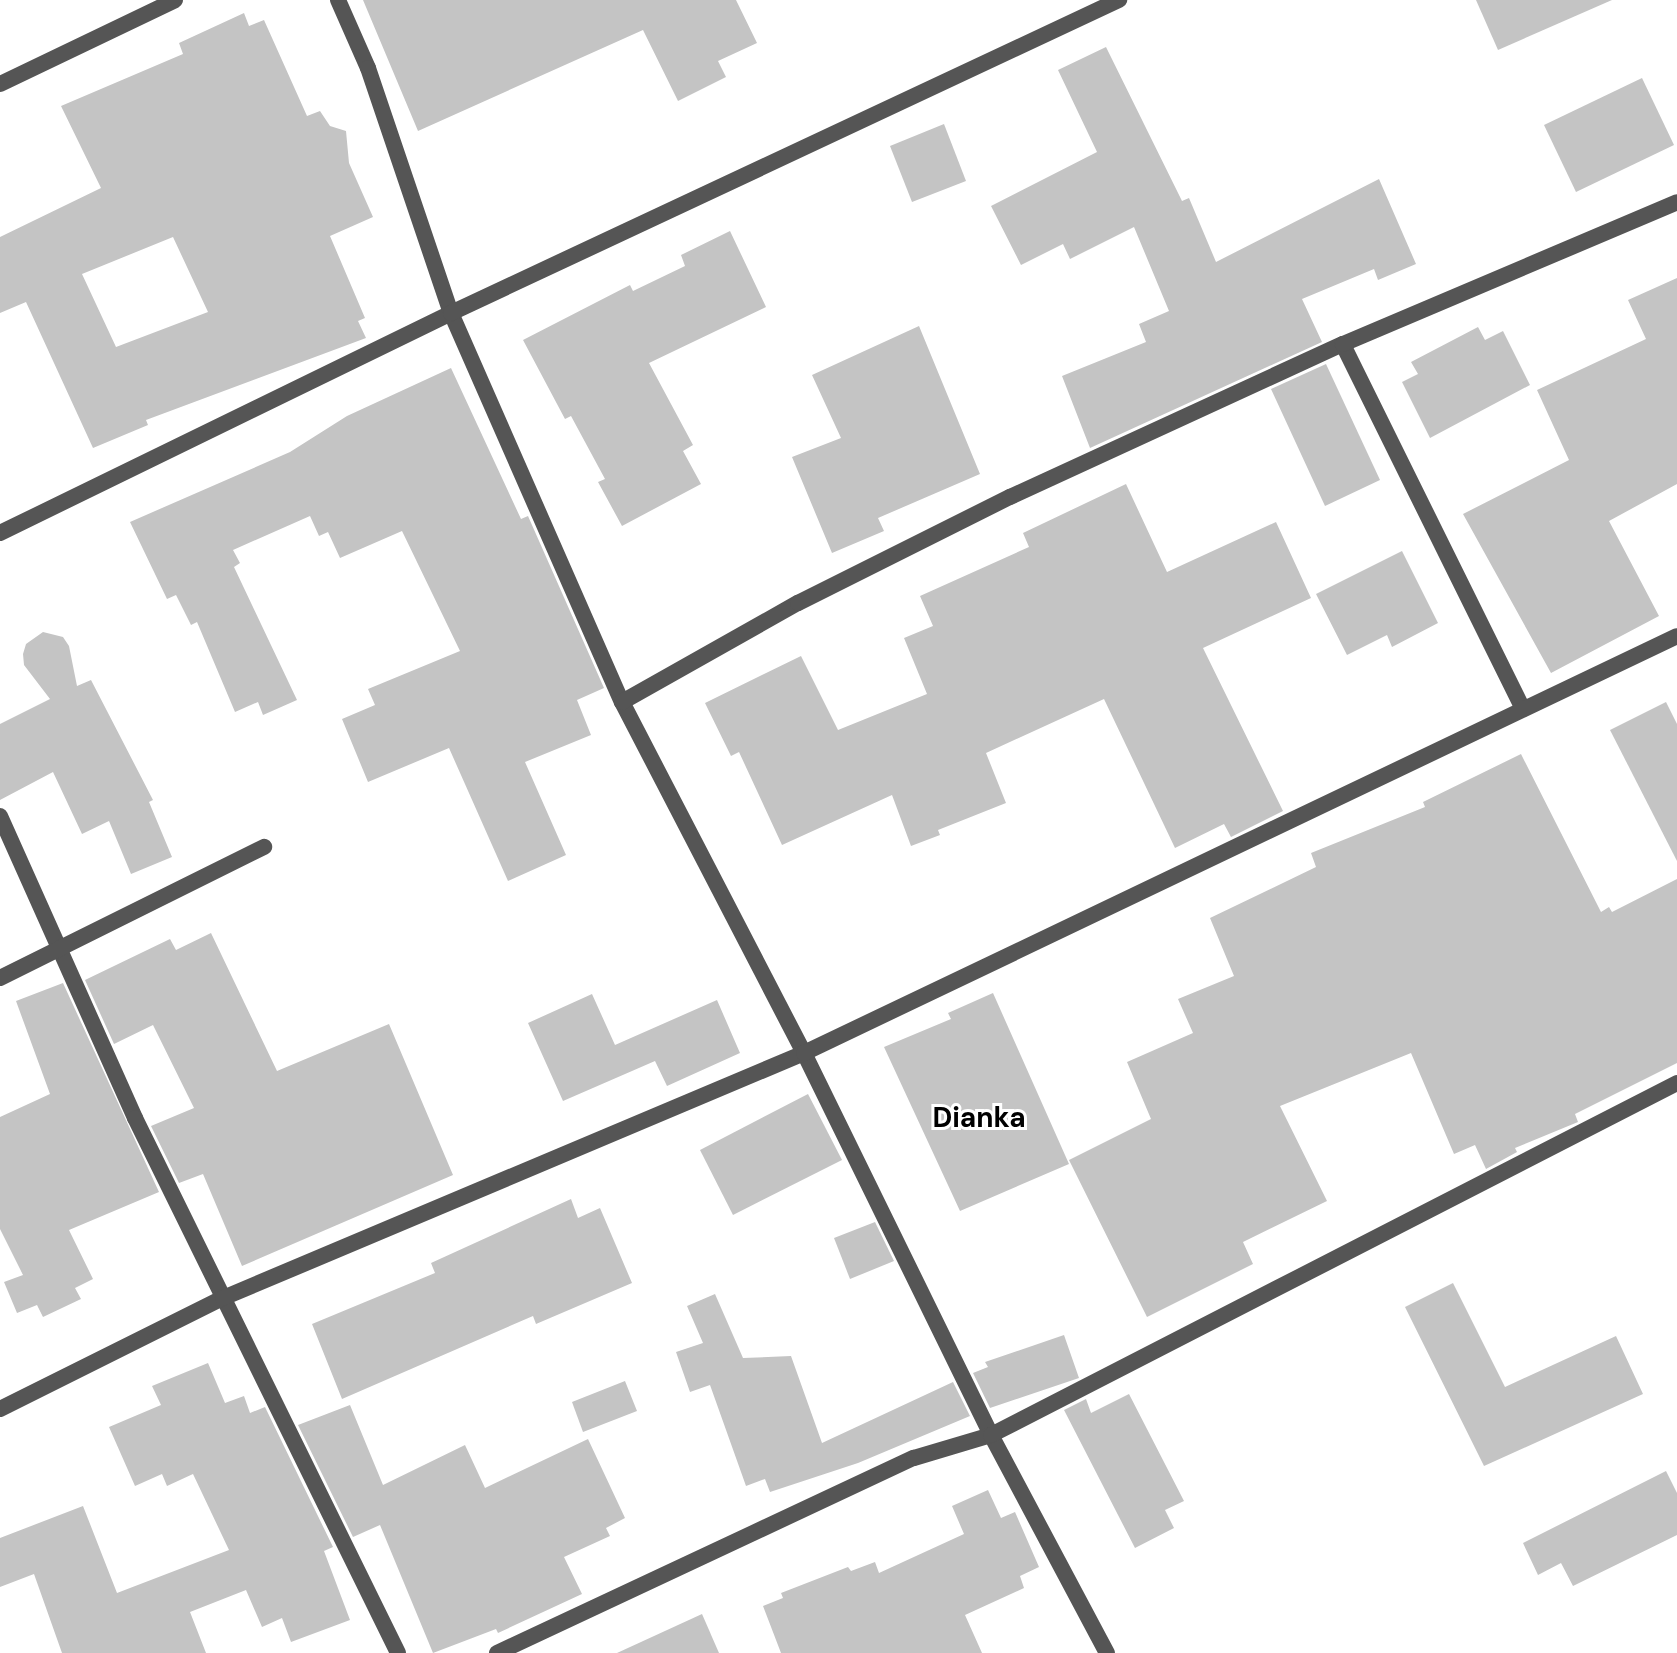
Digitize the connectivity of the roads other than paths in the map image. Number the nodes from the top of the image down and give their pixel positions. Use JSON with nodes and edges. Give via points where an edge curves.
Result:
{"nodes":[{"id":1,"x":175,"y":0,"type":"edge"},
{"id":2,"x":338,"y":0,"type":"edge"},
{"id":3,"x":1119,"y":0,"type":"edge"},
{"id":4,"x":0,"y":84,"type":"edge"},
{"id":5,"x":1677,"y":202,"type":"edge"},
{"id":6,"x":451,"y":313,"type":"junction"},
{"id":7,"x":1343,"y":344,"type":"junction"},
{"id":8,"x":0,"y":533,"type":"edge"},
{"id":9,"x":1677,"y":636,"type":"edge"},
{"id":10,"x":622,"y":702,"type":"junction"},
{"id":11,"x":1523,"y":709,"type":"junction"},
{"id":12,"x":0,"y":816,"type":"edge"},
{"id":13,"x":264,"y":847,"type":"dead end"},
{"id":14,"x":59,"y":949,"type":"junction"},
{"id":15,"x":0,"y":978,"type":"edge"},
{"id":16,"x":804,"y":1053,"type":"junction"},
{"id":17,"x":1677,"y":1083,"type":"edge"},
{"id":18,"x":223,"y":1298,"type":"junction"},
{"id":19,"x":0,"y":1409,"type":"edge"},
{"id":20,"x":991,"y":1435,"type":"junction"},
{"id":21,"x":398,"y":1653,"type":"edge"},
{"id":22,"x":497,"y":1653,"type":"edge"},
{"id":23,"x":1107,"y":1653,"type":"edge"}],
"edges":[{"from":1,"to":4,"type":"street"},
{"from":2,"to":6,"type":"street","via":[[368,68]]},
{"from":3,"to":6,"type":"street"},
{"from":5,"to":7,"type":"street"},
{"from":6,"to":8,"type":"street"},
{"from":6,"to":10,"type":"street"},
{"from":7,"to":10,"type":"street","via":[[1010,497],[798,603]]},
{"from":7,"to":11,"type":"street"},
{"from":9,"to":11,"type":"street"},
{"from":10,"to":16,"type":"street"},
{"from":11,"to":16,"type":"street"},
{"from":12,"to":14,"type":"street"},
{"from":13,"to":14,"type":"street"},
{"from":14,"to":15,"type":"street"},
{"from":14,"to":18,"type":"street"},
{"from":16,"to":18,"type":"street"},
{"from":16,"to":20,"type":"street"},
{"from":17,"to":20,"type":"street"},
{"from":18,"to":19,"type":"street"},
{"from":18,"to":21,"type":"street"},
{"from":20,"to":22,"type":"street","via":[[914,1458]]},
{"from":20,"to":23,"type":"street"}]}
